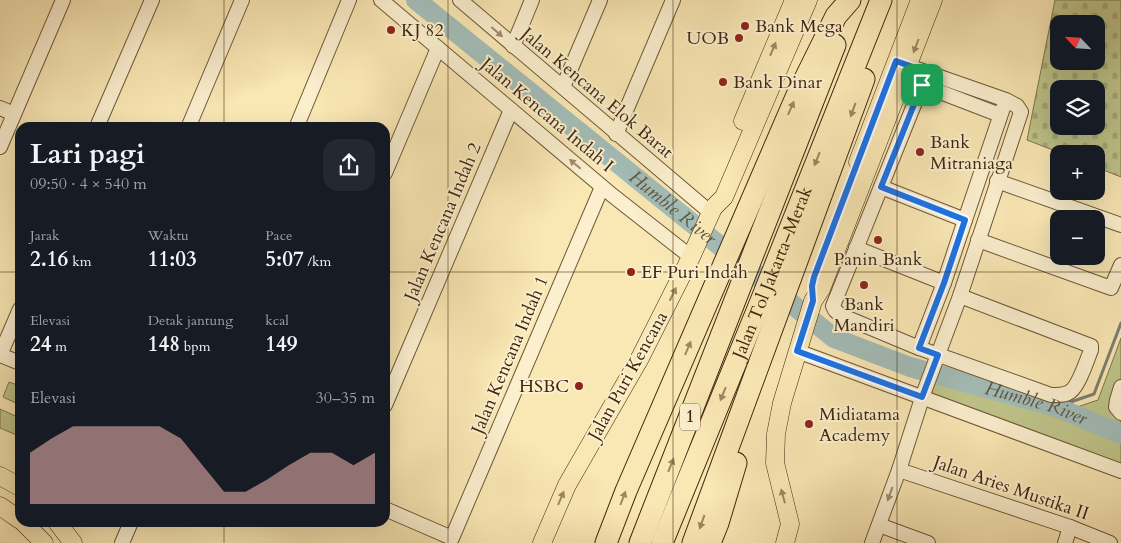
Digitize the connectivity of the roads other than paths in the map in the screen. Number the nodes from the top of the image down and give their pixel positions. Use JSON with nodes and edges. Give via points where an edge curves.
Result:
{"nodes":[{"id":1,"x":63,"y":0,"type":"edge"},
{"id":2,"x":152,"y":0,"type":"edge"},
{"id":3,"x":242,"y":0,"type":"edge"},
{"id":4,"x":349,"y":0,"type":"edge"},
{"id":5,"x":381,"y":0,"type":"edge"},
{"id":6,"x":460,"y":0,"type":"edge"},
{"id":7,"x":532,"y":0,"type":"edge"},
{"id":8,"x":600,"y":0,"type":"edge"},
{"id":9,"x":673,"y":0,"type":"edge"},
{"id":10,"x":794,"y":0,"type":"edge"},
{"id":11,"x":808,"y":0,"type":"edge"},
{"id":12,"x":851,"y":0,"type":"edge"},
{"id":13,"x":880,"y":0,"type":"edge"},
{"id":14,"x":896,"y":0,"type":"edge"},
{"id":15,"x":920,"y":0,"type":"edge"},
{"id":16,"x":933,"y":0,"type":"edge"},
{"id":17,"x":513,"y":46,"type":"junction"},
{"id":18,"x":438,"y":48,"type":"junction"},
{"id":19,"x":902,"y":64,"type":"junction"},
{"id":20,"x":924,"y":79,"type":"junction"},
{"id":21,"x":563,"y":87,"type":"junction"},
{"id":22,"x":1006,"y":100,"type":"junction"},
{"id":23,"x":0,"y":108,"type":"edge"},
{"id":24,"x":511,"y":110,"type":"junction"},
{"id":25,"x":14,"y":114,"type":"junction"},
{"id":26,"x":1000,"y":115,"type":"junction"},
{"id":27,"x":99,"y":122,"type":"edge"},
{"id":28,"x":191,"y":122,"type":"edge"},
{"id":29,"x":298,"y":122,"type":"edge"},
{"id":30,"x":616,"y":134,"type":"junction"},
{"id":31,"x":0,"y":147,"type":"edge"},
{"id":32,"x":390,"y":161,"type":"edge"},
{"id":33,"x":997,"y":181,"type":"junction"},
{"id":34,"x":602,"y":187,"type":"junction"},
{"id":35,"x":881,"y":187,"type":"junction"},
{"id":36,"x":711,"y":213,"type":"junction"},
{"id":37,"x":965,"y":220,"type":"junction"},
{"id":38,"x":1121,"y":226,"type":"edge"},
{"id":39,"x":978,"y":240,"type":"junction"},
{"id":40,"x":794,"y":243,"type":"junction"},
{"id":41,"x":856,"y":248,"type":"junction"},
{"id":42,"x":693,"y":252,"type":"junction"},
{"id":43,"x":1121,"y":265,"type":"edge"},
{"id":44,"x":944,"y":283,"type":"junction"},
{"id":45,"x":960,"y":296,"type":"junction"},
{"id":46,"x":15,"y":320,"type":"edge"},
{"id":47,"x":798,"y":346,"type":"junction"},
{"id":48,"x":919,"y":348,"type":"junction"},
{"id":49,"x":0,"y":355,"type":"edge"},
{"id":50,"x":936,"y":359,"type":"junction"},
{"id":51,"x":15,"y":361,"type":"edge"},
{"id":52,"x":754,"y":377,"type":"junction"},
{"id":53,"x":1121,"y":388,"type":"edge"},
{"id":54,"x":390,"y":393,"type":"edge"},
{"id":55,"x":923,"y":394,"type":"junction"},
{"id":56,"x":1119,"y":410,"type":"edge"},
{"id":57,"x":899,"y":470,"type":"junction"},
{"id":58,"x":1121,"y":471,"type":"edge"},
{"id":59,"x":0,"y":506,"type":"edge"},
{"id":60,"x":390,"y":511,"type":"edge"},
{"id":61,"x":15,"y":517,"type":"edge"},
{"id":62,"x":879,"y":525,"type":"junction"},
{"id":63,"x":27,"y":527,"type":"edge"},
{"id":64,"x":61,"y":527,"type":"edge"},
{"id":65,"x":129,"y":527,"type":"edge"},
{"id":66,"x":1070,"y":527,"type":"junction"},
{"id":67,"x":44,"y":543,"type":"edge"},
{"id":68,"x":73,"y":543,"type":"edge"},
{"id":69,"x":122,"y":543,"type":"edge"},
{"id":70,"x":542,"y":543,"type":"edge"},
{"id":71,"x":606,"y":543,"type":"edge"},
{"id":72,"x":640,"y":543,"type":"edge"},
{"id":73,"x":662,"y":543,"type":"edge"},
{"id":74,"x":693,"y":543,"type":"edge"},
{"id":75,"x":710,"y":543,"type":"edge"},
{"id":76,"x":785,"y":543,"type":"edge"},
{"id":77,"x":872,"y":543,"type":"edge"},
{"id":78,"x":928,"y":543,"type":"edge"},
{"id":79,"x":1065,"y":543,"type":"edge"},
{"id":80,"x":1110,"y":543,"type":"edge"}],
"edges":[{"from":1,"to":25,"type":"street"},
{"from":2,"to":27,"type":"street"},
{"from":3,"to":28,"type":"street"},
{"from":4,"to":29,"type":"street"},
{"from":5,"to":18,"type":"street","name":"Jalan Kencana Indah I"},
{"from":6,"to":17,"type":"street","name":"Jalan Kencana Elok Barat","one_way":true},
{"from":7,"to":17,"type":"street"},
{"from":8,"to":21,"type":"street"},
{"from":9,"to":30,"type":"street"},
{"from":36,"to":10,"type":"main road","name":"Jalan Puri Kencana","one_way":true,"via":[[713,193]]},
{"from":11,"to":36,"type":"main road","name":"Jalan Puri Kencana","via":[[724,198]]},
{"from":71,"to":12,"type":"highway","one_way":true,"via":[[743,217],[805,79],[836,16]]},
{"from":72,"to":12,"type":"highway","name":"Jalan Tol Jakarta–Merak","number":"1","one_way":true},
{"from":13,"to":40,"type":"highway","name":"Jalan Tol Jakarta–Merak","number":"1","one_way":true},
{"from":14,"to":40,"type":"highway","one_way":true},
{"from":15,"to":19,"type":"main road"},
{"from":16,"to":19,"type":"main road","one_way":true},
{"from":17,"to":21,"type":"street","name":"Jalan Kencana Elok Barat"},
{"from":18,"to":24,"type":"street","name":"Jalan Kencana Indah I"},
{"from":18,"to":32,"type":"street"},
{"from":19,"to":20,"type":"street"},
{"from":19,"to":47,"type":"main road"},
{"from":20,"to":22,"type":"street"},
{"from":20,"to":26,"type":"street"},
{"from":20,"to":35,"type":"street"},
{"from":21,"to":30,"type":"street","name":"Jalan Kencana Elok Barat"},
{"from":22,"to":26,"type":"street"},
{"from":22,"to":33,"type":"street","via":[[1020,108],[1020,117]]},
{"from":23,"to":25,"type":"street"},
{"from":34,"to":24,"type":"street","name":"Jalan Kencana Indah I","one_way":true},
{"from":24,"to":54,"type":"street","name":"Jalan Kencana Indah 2"},
{"from":25,"to":31,"type":"street"},
{"from":26,"to":37,"type":"street"},
{"from":30,"to":36,"type":"street","name":"Jalan Kencana Elok Barat"},
{"from":33,"to":38,"type":"street"},
{"from":33,"to":39,"type":"street"},
{"from":34,"to":42,"type":"street","name":"Jalan Kencana Indah I"},
{"from":34,"to":60,"type":"street","name":"Jalan Kencana Indah 1","via":[[452,538]]},
{"from":35,"to":37,"type":"street"},
{"from":35,"to":41,"type":"street"},
{"from":36,"to":42,"type":"main road","name":"Jalan Puri Kencana"},
{"from":37,"to":44,"type":"street"},
{"from":39,"to":43,"type":"street","via":[[1111,288]]},
{"from":39,"to":45,"type":"street"},
{"from":40,"to":52,"type":"highway","via":[[774,327]]},
{"from":40,"to":73,"type":"highway","name":"Jalan Tol Jakarta–Merak","number":"1","one_way":true,"via":[[761,300]]},
{"from":41,"to":44,"type":"street"},
{"from":41,"to":48,"type":"street","via":[[833,306],[835,310]]},
{"from":70,"to":42,"type":"main road","name":"Jalan Puri Kencana","one_way":true,"via":[[567,486],[640,358]]},
{"from":44,"to":48,"type":"street"},
{"from":45,"to":50,"type":"street"},
{"from":45,"to":50,"type":"street","via":[[1087,344],[1091,350],[1076,386],[1063,395],[1051,395]]},
{"from":46,"to":49,"type":"street"},
{"from":47,"to":55,"type":"street"},
{"from":76,"to":47,"type":"main road","one_way":true,"via":[[790,524],[775,463],[776,434]]},
{"from":48,"to":50,"type":"street"},
{"from":49,"to":51,"type":"street"},
{"from":50,"to":55,"type":"street"},
{"from":52,"to":74,"type":"highway","one_way":true},
{"from":52,"to":75,"type":"highway","via":[[737,461]]},
{"from":53,"to":56,"type":"street","via":[[1116,400]]},
{"from":55,"to":57,"type":"street"},
{"from":55,"to":58,"type":"street"},
{"from":57,"to":62,"type":"street","one_way":true},
{"from":57,"to":66,"type":"street","name":"Jalan Aries Mustika II"},
{"from":59,"to":61,"type":"main road"},
{"from":62,"to":77,"type":"street"},
{"from":62,"to":78,"type":"street"},
{"from":63,"to":67,"type":"main road"},
{"from":64,"to":68,"type":"main road"},
{"from":65,"to":69,"type":"street"},
{"from":66,"to":79,"type":"street"},
{"from":66,"to":80,"type":"street","name":"Jalan Aries Mustika II"}]}
